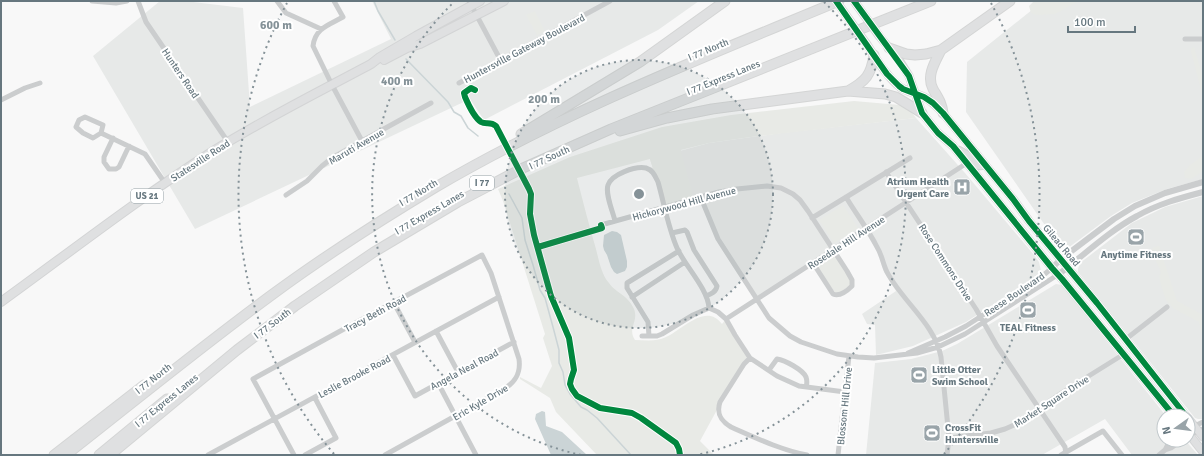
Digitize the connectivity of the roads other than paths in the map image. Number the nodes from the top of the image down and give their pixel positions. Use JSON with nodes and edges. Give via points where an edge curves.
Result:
{"nodes":[{"id":1,"x":92,"y":1,"type":"edge"},
{"id":2,"x":127,"y":1,"type":"edge"},
{"id":3,"x":138,"y":1,"type":"edge"},
{"id":4,"x":277,"y":1,"type":"edge"},
{"id":5,"x":334,"y":1,"type":"edge"},
{"id":6,"x":480,"y":1,"type":"edge"},
{"id":7,"x":504,"y":1,"type":"edge"},
{"id":8,"x":610,"y":1,"type":"edge"},
{"id":9,"x":724,"y":1,"type":"edge"},
{"id":10,"x":824,"y":1,"type":"edge"},
{"id":11,"x":838,"y":1,"type":"edge"},
{"id":12,"x":854,"y":1,"type":"edge"},
{"id":13,"x":916,"y":1,"type":"edge"},
{"id":14,"x":931,"y":1,"type":"edge"},
{"id":15,"x":1010,"y":1,"type":"edge"},
{"id":16,"x":471,"y":3,"type":"edge"},
{"id":17,"x":477,"y":15,"type":"junction"},
{"id":18,"x":321,"y":29,"type":"junction"},
{"id":19,"x":1184,"y":39,"type":"dead end"},
{"id":20,"x":1203,"y":39,"type":"edge"},
{"id":21,"x":889,"y":48,"type":"junction"},
{"id":22,"x":941,"y":50,"type":"junction"},
{"id":23,"x":874,"y":55,"type":"junction"},
{"id":24,"x":500,"y":61,"type":"junction"},
{"id":25,"x":372,"y":64,"type":"junction"},
{"id":26,"x":40,"y":83,"type":"dead end"},
{"id":27,"x":459,"y":83,"type":"dead end"},
{"id":28,"x":332,"y":85,"type":"junction"},
{"id":29,"x":848,"y":91,"type":"junction"},
{"id":30,"x":916,"y":94,"type":"junction"},
{"id":31,"x":1,"y":100,"type":"edge"},
{"id":32,"x":431,"y":104,"type":"dead end"},
{"id":33,"x":922,"y":113,"type":"junction"},
{"id":34,"x":943,"y":113,"type":"junction"},
{"id":35,"x":101,"y":133,"type":"junction"},
{"id":36,"x":521,"y":134,"type":"junction"},
{"id":37,"x":113,"y":138,"type":"junction"},
{"id":38,"x":362,"y":141,"type":"junction"},
{"id":39,"x":228,"y":142,"type":"junction"},
{"id":40,"x":129,"y":146,"type":"junction"},
{"id":41,"x":953,"y":146,"type":"junction"},
{"id":42,"x":552,"y":155,"type":"junction"},
{"id":43,"x":910,"y":158,"type":"dead end"},
{"id":44,"x":967,"y":164,"type":"junction"},
{"id":45,"x":985,"y":165,"type":"junction"},
{"id":46,"x":886,"y":172,"type":"junction"},
{"id":47,"x":1203,"y":182,"type":"edge"},
{"id":48,"x":165,"y":183,"type":"junction"},
{"id":49,"x":1203,"y":192,"type":"edge"},
{"id":50,"x":286,"y":195,"type":"dead end"},
{"id":51,"x":846,"y":197,"type":"junction"},
{"id":52,"x":702,"y":198,"type":"junction"},
{"id":53,"x":907,"y":202,"type":"junction"},
{"id":54,"x":665,"y":208,"type":"junction"},
{"id":55,"x":812,"y":218,"type":"junction"},
{"id":56,"x":615,"y":222,"type":"junction"},
{"id":57,"x":601,"y":226,"type":"dead end"},
{"id":58,"x":866,"y":229,"type":"junction"},
{"id":59,"x":672,"y":233,"type":"junction"},
{"id":60,"x":834,"y":250,"type":"junction"},
{"id":61,"x":679,"y":251,"type":"junction"},
{"id":62,"x":1061,"y":260,"type":"junction"},
{"id":63,"x":685,"y":262,"type":"junction"},
{"id":64,"x":813,"y":263,"type":"junction"},
{"id":65,"x":1068,"y":267,"type":"junction"},
{"id":66,"x":1052,"y":268,"type":"junction"},
{"id":67,"x":490,"y":270,"type":"joint"},
{"id":68,"x":1059,"y":274,"type":"junction"},
{"id":69,"x":706,"y":296,"type":"junction"},
{"id":70,"x":499,"y":297,"type":"junction"},
{"id":71,"x":632,"y":297,"type":"junction"},
{"id":72,"x":756,"y":300,"type":"junction"},
{"id":73,"x":1,"y":302,"type":"edge"},
{"id":74,"x":394,"y":303,"type":"junction"},
{"id":75,"x":1167,"y":307,"type":"dead end"},
{"id":76,"x":709,"y":308,"type":"junction"},
{"id":77,"x":980,"y":316,"type":"junction"},
{"id":78,"x":726,"y":319,"type":"junction"},
{"id":79,"x":984,"y":322,"type":"junction"},
{"id":80,"x":436,"y":332,"type":"junction"},
{"id":81,"x":642,"y":336,"type":"dead end"},
{"id":82,"x":649,"y":336,"type":"junction"},
{"id":83,"x":1126,"y":339,"type":"junction"},
{"id":84,"x":936,"y":341,"type":"junction"},
{"id":85,"x":415,"y":342,"type":"junction"},
{"id":86,"x":514,"y":342,"type":"junction"},
{"id":87,"x":938,"y":347,"type":"junction"},
{"id":88,"x":1124,"y":354,"type":"junction"},
{"id":89,"x":393,"y":355,"type":"junction"},
{"id":90,"x":903,"y":355,"type":"junction"},
{"id":91,"x":850,"y":356,"type":"junction"},
{"id":92,"x":750,"y":358,"type":"junction"},
{"id":93,"x":769,"y":370,"type":"junction"},
{"id":94,"x":458,"y":372,"type":"junction"},
{"id":95,"x":1157,"y":378,"type":"junction"},
{"id":96,"x":438,"y":383,"type":"junction"},
{"id":97,"x":806,"y":387,"type":"junction"},
{"id":98,"x":845,"y":392,"type":"junction"},
{"id":99,"x":315,"y":398,"type":"junction"},
{"id":100,"x":1040,"y":408,"type":"junction"},
{"id":101,"x":1168,"y":408,"type":"edge"},
{"id":102,"x":1180,"y":408,"type":"edge"},
{"id":103,"x":455,"y":416,"type":"junction"},
{"id":104,"x":274,"y":419,"type":"junction"},
{"id":105,"x":1203,"y":422,"type":"edge"},
{"id":106,"x":1196,"y":430,"type":"edge"},
{"id":107,"x":1196,"y":436,"type":"edge"},
{"id":108,"x":949,"y":438,"type":"junction"},
{"id":109,"x":1171,"y":448,"type":"edge"},
{"id":110,"x":1165,"y":450,"type":"joint"},
{"id":111,"x":1203,"y":452,"type":"edge"},
{"id":112,"x":1065,"y":454,"type":"edge"},
{"id":113,"x":54,"y":455,"type":"edge"},
{"id":114,"x":66,"y":455,"type":"edge"},
{"id":115,"x":99,"y":455,"type":"edge"},
{"id":116,"x":110,"y":455,"type":"edge"},
{"id":117,"x":208,"y":455,"type":"edge"},
{"id":118,"x":294,"y":455,"type":"edge"},
{"id":119,"x":305,"y":455,"type":"edge"},
{"id":120,"x":385,"y":455,"type":"edge"},
{"id":121,"x":476,"y":455,"type":"edge"},
{"id":122,"x":807,"y":455,"type":"edge"},
{"id":123,"x":838,"y":455,"type":"edge"},
{"id":124,"x":946,"y":455,"type":"edge"},
{"id":125,"x":1122,"y":455,"type":"edge"},
{"id":126,"x":1159,"y":455,"type":"edge"}],
"edges":[{"from":1,"to":2,"type":"street"},
{"from":3,"to":39,"type":"street","name":"Hunters Road","via":[[146,22]]},
{"from":4,"to":18,"type":"street","via":[[286,13]]},
{"from":5,"to":18,"type":"street","via":[[343,17]]},
{"from":6,"to":16,"type":"main road","name":"Statesville Road","number":"US 21"},
{"from":7,"to":17,"type":"main road","name":"Statesville Road","number":"US 21"},
{"from":8,"to":24,"type":"street","name":"Huntersville Gateway Boulevard"},
{"from":9,"to":36,"type":"highway","via":[[640,62]]},
{"from":10,"to":36,"type":"highway","name":"I 77 North","number":"I 77","via":[[638,78]]},
{"from":11,"to":23,"type":"main road","name":"Gilead Road","bridge":true},
{"from":11,"to":114,"type":"highway","name":"I 77 Express Lanes","number":"I 77","via":[[611,97],[438,186],[275,292]]},
{"from":12,"to":21,"type":"main road","bridge":true},
{"from":13,"to":115,"type":"highway","name":"I 77 Express Lanes","number":"I 77","via":[[609,123],[520,163],[455,197],[371,247],[291,301]]},
{"from":14,"to":42,"type":"highway","name":"I 77 South","number":"I 77","via":[[642,116]]},
{"from":15,"to":22,"type":"highway"},
{"from":16,"to":17,"type":"street"},
{"from":16,"to":25,"type":"main road","name":"Statesville Road","number":"US 21"},
{"from":17,"to":24,"type":"street"},
{"from":17,"to":25,"type":"main road","name":"Statesville Road","number":"US 21"},
{"from":18,"to":28,"type":"street","via":[[314,40],[314,46]]},
{"from":19,"to":20,"type":"street"},
{"from":21,"to":22,"type":"highway","via":[[915,55]]},
{"from":21,"to":30,"type":"main road","via":[[909,76]]},
{"from":22,"to":34,"type":"highway","via":[[933,65],[930,83],[942,105]]},
{"from":23,"to":29,"type":"highway","via":[[867,78]]},
{"from":23,"to":30,"type":"main road","name":"Gilead Road","via":[[893,81],[903,89]]},
{"from":24,"to":27,"type":"street","name":"Huntersville Gateway Boulevard"},
{"from":25,"to":28,"type":"main road","name":"Statesville Road","number":"US 21"},
{"from":26,"to":31,"type":"street"},
{"from":28,"to":38,"type":"street"},
{"from":28,"to":39,"type":"main road","name":"Statesville Road","number":"US 21"},
{"from":29,"to":33,"type":"highway","via":[[896,97]]},
{"from":29,"to":42,"type":"highway","via":[[689,113],[629,128]]},
{"from":30,"to":33,"type":"main road"},
{"from":30,"to":34,"type":"main road","name":"Gilead Road"},
{"from":32,"to":38,"type":"street","name":"Maruti Avenue"},
{"from":33,"to":41,"type":"main road","via":[[938,133]]},
{"from":34,"to":45,"type":"main road","name":"Gilead Road"},
{"from":35,"to":35,"type":"street","via":[[103,125],[85,117],[79,120],[76,127],[93,138]]},
{"from":35,"to":37,"type":"street"},
{"from":36,"to":113,"type":"highway","name":"I 77 North","number":"I 77","via":[[436,181],[325,250],[246,307]]},
{"from":37,"to":40,"type":"street"},
{"from":37,"to":40,"type":"street","via":[[104,157],[109,169],[119,168]]},
{"from":38,"to":50,"type":"street","name":"Maruti Avenue","via":[[327,162],[307,181]]},
{"from":39,"to":48,"type":"main road","name":"Statesville Road","number":"US 21"},
{"from":40,"to":48,"type":"street","via":[[145,154]]},
{"from":41,"to":44,"type":"main road"},
{"from":41,"to":45,"type":"main road","via":[[976,165]]},
{"from":42,"to":116,"type":"highway","name":"I 77 South","number":"I 77","via":[[442,211],[334,278],[256,335]]},
{"from":43,"to":46,"type":"street"},
{"from":44,"to":53,"type":"street","name":"Rosedale Hill Avenue"},
{"from":44,"to":66,"type":"main road"},
{"from":45,"to":62,"type":"main road","name":"Gilead Road"},
{"from":46,"to":51,"type":"street"},
{"from":46,"to":53,"type":"street","name":"Rose Commons Drive"},
{"from":47,"to":62,"type":"street","name":"Reese Boulevard","via":[[1165,193],[1135,206]]},
{"from":48,"to":73,"type":"main road","name":"Statesville Road","number":"US 21"},
{"from":49,"to":65,"type":"street","name":"Reese Boulevard","via":[[1162,204],[1137,215]]},
{"from":51,"to":55,"type":"street"},
{"from":51,"to":58,"type":"street"},
{"from":52,"to":54,"type":"street","name":"Hickorywood Hill Avenue"},
{"from":52,"to":55,"type":"street","name":"Hickorywood Hill Avenue","via":[[728,190],[774,187],[794,194]]},
{"from":52,"to":72,"type":"street","name":"Reese Boulevard","via":[[718,239]]},
{"from":53,"to":58,"type":"street","name":"Rosedale Hill Avenue"},
{"from":53,"to":77,"type":"street","name":"Rose Commons Drive"},
{"from":54,"to":56,"type":"street","name":"Hickorywood Hill Avenue"},
{"from":54,"to":56,"type":"street","via":[[655,175],[646,168],[631,170],[614,177],[608,185]]},
{"from":54,"to":59,"type":"street"},
{"from":55,"to":60,"type":"street","name":"Hickorywood Hill Avenue"},
{"from":56,"to":57,"type":"street","name":"Hickorywood Hill Avenue"},
{"from":58,"to":60,"type":"street","name":"Rosedale Hill Avenue"},
{"from":58,"to":84,"type":"street","via":[[880,252],[887,272]]},
{"from":59,"to":61,"type":"street"},
{"from":59,"to":69,"type":"street","via":[[682,230],[687,232],[694,250],[717,286],[713,293]]},
{"from":60,"to":64,"type":"street","name":"Rosedale Hill Avenue"},
{"from":60,"to":64,"type":"street","name":"Hickorywood Hill Avenue","via":[[852,280],[851,288],[837,296],[833,294]]},
{"from":61,"to":63,"type":"street"},
{"from":61,"to":71,"type":"street","via":[[627,283]]},
{"from":62,"to":65,"type":"main road","name":"Gilead Road"},
{"from":62,"to":66,"type":"street","name":"Reese Boulevard"},
{"from":63,"to":69,"type":"street"},
{"from":63,"to":71,"type":"street"},
{"from":64,"to":72,"type":"street","name":"Rosedale Hill Avenue"},
{"from":65,"to":68,"type":"street","name":"Reese Boulevard"},
{"from":65,"to":83,"type":"main road","name":"Gilead Road"},
{"from":66,"to":68,"type":"main road"},
{"from":66,"to":77,"type":"street","name":"Reese Boulevard"},
{"from":67,"to":70,"type":"street","name":"Eric Kyle Drive"},
{"from":67,"to":74,"type":"street","name":"Tracy Beth Road","via":[[482,255]]},
{"from":68,"to":79,"type":"street","name":"Reese Boulevard"},
{"from":68,"to":88,"type":"main road"},
{"from":69,"to":76,"type":"street"},
{"from":70,"to":80,"type":"street","name":"Leslie Brooke Road"},
{"from":70,"to":86,"type":"street","name":"Eric Kyle Drive"},
{"from":71,"to":82,"type":"street","via":[[648,322]]},
{"from":72,"to":78,"type":"street","name":"Rosedale Hill Avenue"},
{"from":72,"to":91,"type":"street","name":"Reese Boulevard","via":[[769,318],[790,336],[812,346]]},
{"from":74,"to":85,"type":"street"},
{"from":74,"to":104,"type":"street","name":"Tracy Beth Road","via":[[253,379]]},
{"from":75,"to":83,"type":"street"},
{"from":76,"to":78,"type":"street"},
{"from":76,"to":82,"type":"street","via":[[693,314],[662,334]]},
{"from":77,"to":79,"type":"street","name":"Rose Commons Drive"},
{"from":77,"to":84,"type":"street","name":"Reese Boulevard"},
{"from":78,"to":92,"type":"street"},
{"from":79,"to":87,"type":"street","name":"Reese Boulevard"},
{"from":79,"to":100,"type":"street","name":"Rose Commons Drive"},
{"from":80,"to":85,"type":"street","name":"Leslie Brooke Road"},
{"from":80,"to":94,"type":"street"},
{"from":81,"to":82,"type":"street"},
{"from":83,"to":95,"type":"main road","name":"Gilead Road"},
{"from":84,"to":87,"type":"street"},
{"from":84,"to":90,"type":"street","name":"Reese Boulevard"},
{"from":85,"to":89,"type":"street","name":"Leslie Brooke Road"},
{"from":86,"to":94,"type":"street","name":"Angela Neal Road"},
{"from":86,"to":103,"type":"street","name":"Eric Kyle Drive","via":[[520,366],[516,378],[502,390]]},
{"from":87,"to":90,"type":"street","name":"Reese Boulevard"},
{"from":87,"to":108,"type":"street"},
{"from":88,"to":95,"type":"main road","via":[[1133,354]]},
{"from":88,"to":100,"type":"street","name":"Market Square Drive"},
{"from":88,"to":101,"type":"main road"},
{"from":89,"to":96,"type":"street","name":"Angela Neal Road","via":[[415,396]]},
{"from":89,"to":99,"type":"street","name":"Leslie Brooke Road"},
{"from":90,"to":91,"type":"street","name":"Reese Boulevard","via":[[874,358]]},
{"from":91,"to":98,"type":"street","name":"Blossom Hill Drive"},
{"from":92,"to":93,"type":"street"},
{"from":92,"to":122,"type":"street","via":[[720,402],[718,408],[721,419],[725,424],[770,444]]},
{"from":93,"to":97,"type":"street","via":[[799,386]]},
{"from":93,"to":97,"type":"street","via":[[778,359],[785,361],[804,374]]},
{"from":94,"to":96,"type":"street","name":"Angela Neal Road"},
{"from":95,"to":102,"type":"main road","name":"Gilead Road"},
{"from":96,"to":103,"type":"street"},
{"from":97,"to":98,"type":"street"},
{"from":98,"to":123,"type":"street","name":"Blossom Hill Drive"},
{"from":99,"to":104,"type":"street","name":"Leslie Brooke Road"},
{"from":99,"to":119,"type":"street","via":[[336,438]]},
{"from":100,"to":108,"type":"street","name":"Market Square Drive","via":[[1005,429]]},
{"from":100,"to":112,"type":"street","name":"Rose Commons Drive","via":[[1064,447]]},
{"from":103,"to":120,"type":"street","name":"Eric Kyle Drive"},
{"from":103,"to":121,"type":"street"},
{"from":104,"to":117,"type":"street","name":"Leslie Brooke Road"},
{"from":104,"to":118,"type":"street"},
{"from":105,"to":106,"type":"street"},
{"from":107,"to":111,"type":"main road","name":"Gilead Road"},
{"from":108,"to":124,"type":"street"},
{"from":109,"to":110,"type":"street"},
{"from":110,"to":126,"type":"street"},
{"from":112,"to":125,"type":"street","via":[[1103,432]]}]}
